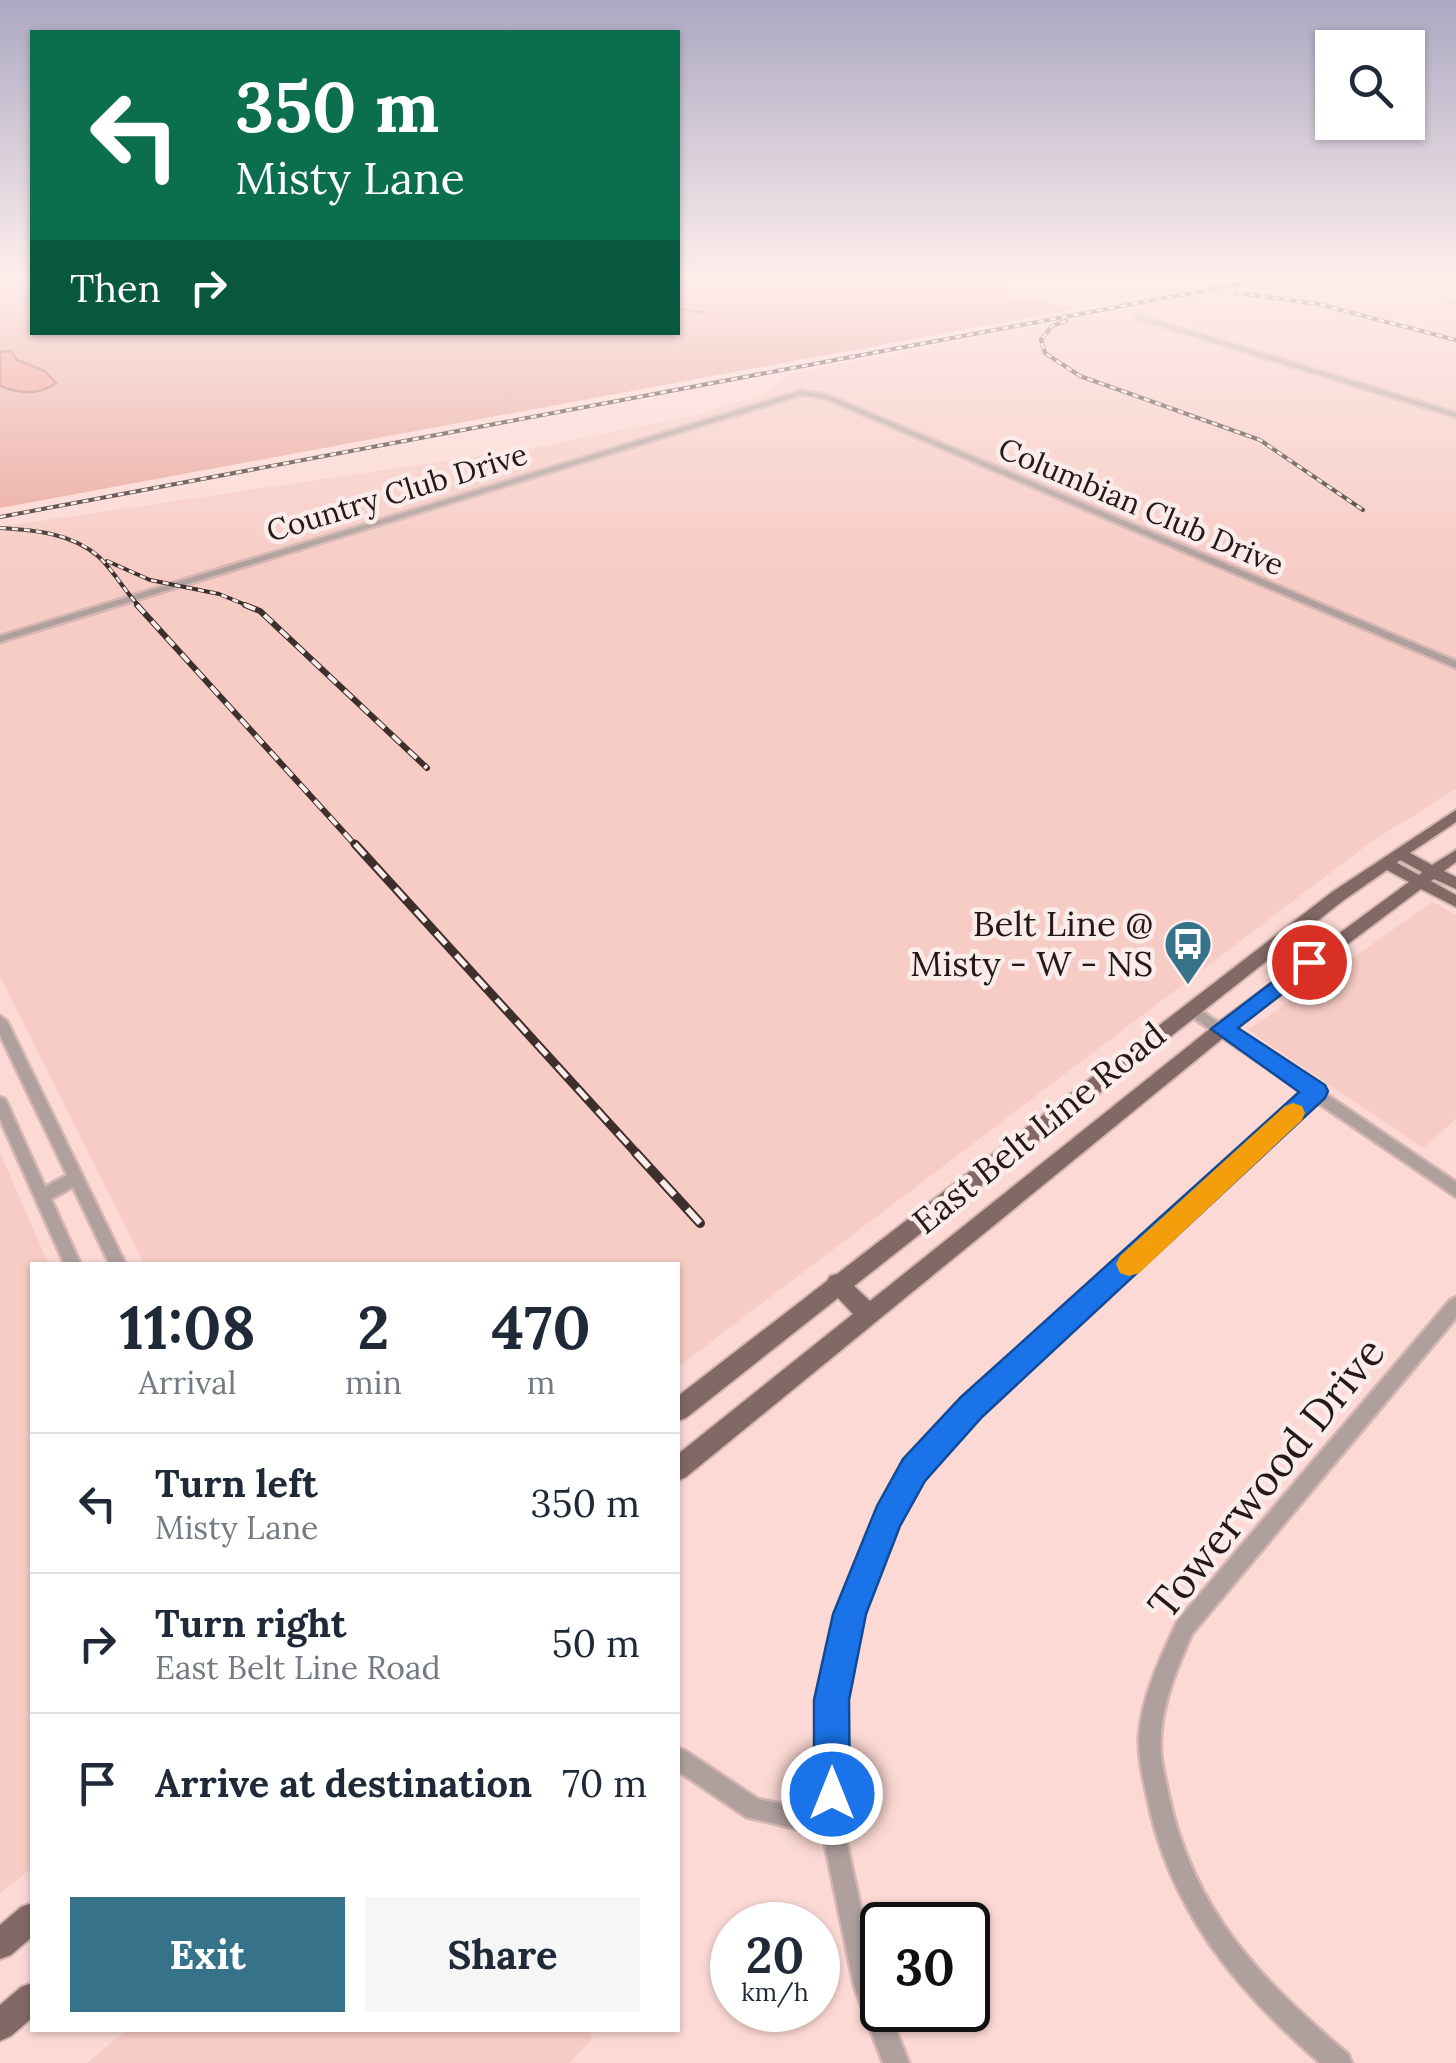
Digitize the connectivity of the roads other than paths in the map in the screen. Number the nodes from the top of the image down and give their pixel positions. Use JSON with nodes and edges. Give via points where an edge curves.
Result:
{"nodes":[{"id":1,"x":1319,"y":372,"type":"edge"},
{"id":2,"x":808,"y":393,"type":"joint"},
{"id":3,"x":1456,"y":414,"type":"edge"},
{"id":4,"x":0,"y":639,"type":"edge"},
{"id":5,"x":1456,"y":666,"type":"edge"},
{"id":6,"x":1456,"y":815,"type":"edge"},
{"id":7,"x":1456,"y":855,"type":"edge"},
{"id":8,"x":1393,"y":858,"type":"junction"},
{"id":9,"x":1425,"y":876,"type":"junction"},
{"id":10,"x":1456,"y":884,"type":"edge"},
{"id":11,"x":1456,"y":902,"type":"edge"},
{"id":12,"x":1192,"y":1009,"type":"junction"},
{"id":13,"x":0,"y":1021,"type":"edge"},
{"id":14,"x":1222,"y":1029,"type":"junction"},
{"id":15,"x":1316,"y":1091,"type":"junction"},
{"id":16,"x":0,"y":1103,"type":"edge"},
{"id":17,"x":76,"y":1178,"type":"junction"},
{"id":18,"x":1456,"y":1190,"type":"edge"},
{"id":19,"x":42,"y":1196,"type":"junction"},
{"id":20,"x":72,"y":1262,"type":"edge"},
{"id":21,"x":117,"y":1262,"type":"edge"},
{"id":22,"x":837,"y":1283,"type":"junction"},
{"id":23,"x":1456,"y":1304,"type":"edge"},
{"id":24,"x":868,"y":1314,"type":"junction"},
{"id":25,"x":680,"y":1408,"type":"edge"},
{"id":26,"x":680,"y":1468,"type":"edge"},
{"id":27,"x":680,"y":1760,"type":"edge"},
{"id":28,"x":832,"y":1826,"type":"junction"},
{"id":29,"x":30,"y":1920,"type":"edge"},
{"id":30,"x":0,"y":1944,"type":"edge"},
{"id":31,"x":30,"y":2000,"type":"edge"},
{"id":32,"x":0,"y":2024,"type":"edge"},
{"id":33,"x":896,"y":2063,"type":"edge"},
{"id":34,"x":1340,"y":2063,"type":"edge"}],
"edges":[{"from":1,"to":3,"type":"street"},
{"from":2,"to":4,"type":"street","name":"Country Club Drive"},
{"from":2,"to":5,"type":"street","name":"Columbian Club Drive"},
{"from":6,"to":8,"type":"main road","name":"East Belt Line Road"},
{"from":7,"to":9,"type":"main road","name":"East Belt Line Road"},
{"from":8,"to":9,"type":"main road"},
{"from":8,"to":12,"type":"main road","name":"East Belt Line Road"},
{"from":9,"to":10,"type":"main road"},
{"from":9,"to":11,"type":"main road"},
{"from":9,"to":14,"type":"main road","name":"East Belt Line Road"},
{"from":12,"to":14,"type":"street"},
{"from":12,"to":22,"type":"main road","name":"East Belt Line Road"},
{"from":13,"to":17,"type":"street"},
{"from":14,"to":15,"type":"street"},
{"from":14,"to":24,"type":"main road","name":"East Belt Line Road"},
{"from":15,"to":18,"type":"street"},
{"from":15,"to":28,"type":"street","via":[[971,1407],[914,1470],[850,1614],[832,1700]]},
{"from":16,"to":19,"type":"street"},
{"from":17,"to":19,"type":"street"},
{"from":17,"to":21,"type":"street"},
{"from":19,"to":20,"type":"street"},
{"from":22,"to":24,"type":"main road"},
{"from":22,"to":25,"type":"main road","name":"East Belt Line Road"},
{"from":23,"to":34,"type":"street","name":"Towerwood Drive","via":[[1184,1627],[1159,1686],[1150,1740],[1161,1825],[1199,1915],[1290,2022]]},
{"from":24,"to":26,"type":"main road","name":"East Belt Line Road"},
{"from":27,"to":28,"type":"street","via":[[754,1810]]},
{"from":28,"to":33,"type":"street","via":[[866,1986]]},
{"from":29,"to":30,"type":"main road"},
{"from":31,"to":32,"type":"main road"}]}
